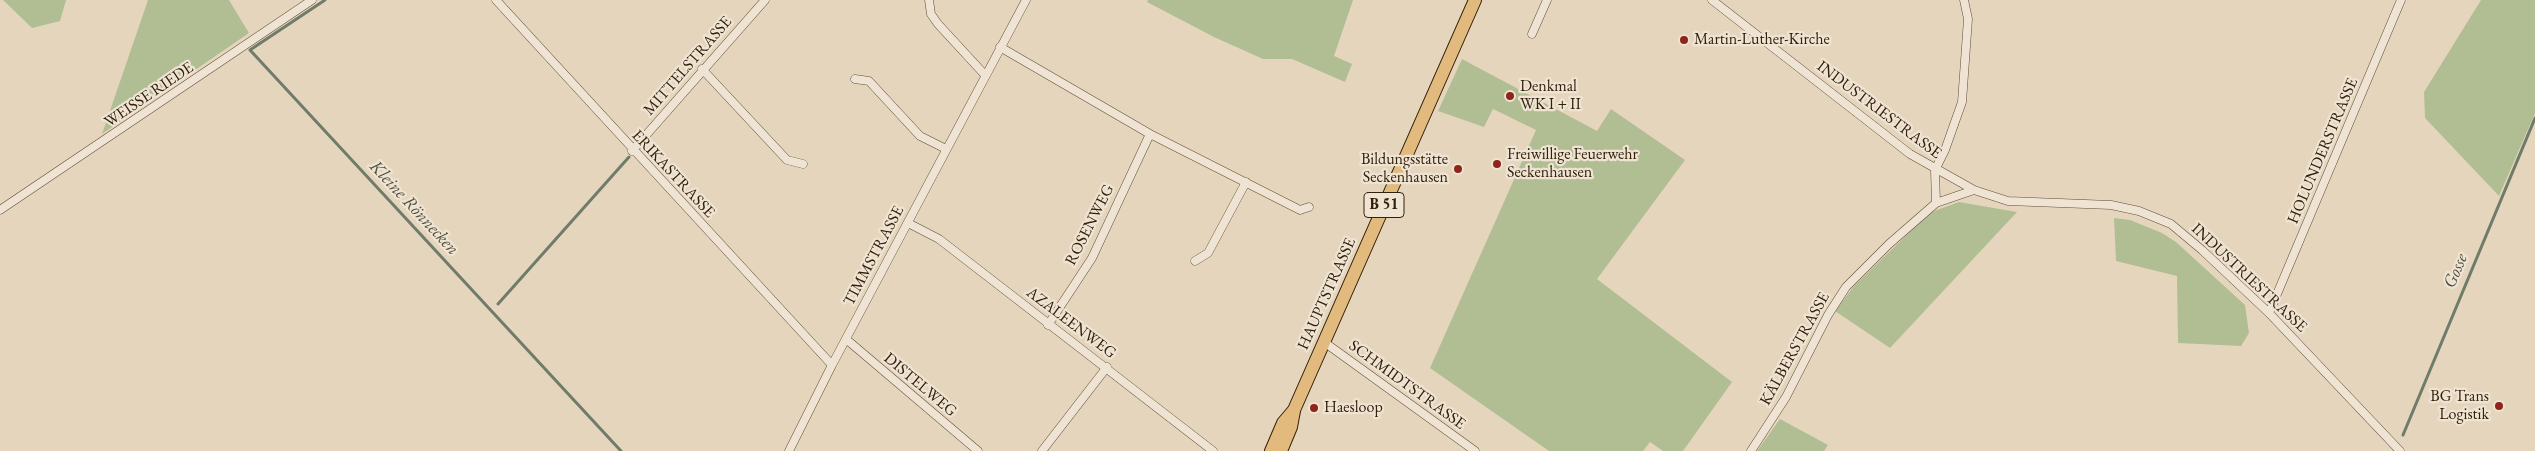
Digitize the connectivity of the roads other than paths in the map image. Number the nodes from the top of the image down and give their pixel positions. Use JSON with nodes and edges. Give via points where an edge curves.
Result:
{"nodes":[{"id":1,"x":312,"y":0,"type":"edge"},
{"id":2,"x":496,"y":0,"type":"edge"},
{"id":3,"x":765,"y":0,"type":"edge"},
{"id":4,"x":929,"y":0,"type":"edge"},
{"id":5,"x":1026,"y":0,"type":"edge"},
{"id":6,"x":1475,"y":0,"type":"edge"},
{"id":7,"x":1547,"y":0,"type":"edge"},
{"id":8,"x":1712,"y":0,"type":"edge"},
{"id":9,"x":1964,"y":0,"type":"edge"},
{"id":10,"x":2401,"y":0,"type":"edge"},
{"id":11,"x":1532,"y":34,"type":"dead end"},
{"id":12,"x":1000,"y":47,"type":"junction"},
{"id":13,"x":702,"y":69,"type":"junction"},
{"id":14,"x":985,"y":75,"type":"junction"},
{"id":15,"x":855,"y":79,"type":"dead end"},
{"id":16,"x":1150,"y":134,"type":"junction"},
{"id":17,"x":946,"y":149,"type":"junction"},
{"id":18,"x":632,"y":151,"type":"junction"},
{"id":19,"x":803,"y":164,"type":"dead end"},
{"id":20,"x":1935,"y":170,"type":"junction"},
{"id":21,"x":1246,"y":182,"type":"junction"},
{"id":22,"x":1974,"y":190,"type":"junction"},
{"id":23,"x":1936,"y":203,"type":"junction"},
{"id":24,"x":1309,"y":207,"type":"dead end"},
{"id":25,"x":0,"y":210,"type":"edge"},
{"id":26,"x":908,"y":222,"type":"junction"},
{"id":27,"x":1195,"y":261,"type":"dead end"},
{"id":28,"x":2269,"y":313,"type":"junction"},
{"id":29,"x":1048,"y":324,"type":"junction"},
{"id":30,"x":846,"y":339,"type":"junction"},
{"id":31,"x":1324,"y":342,"type":"junction"},
{"id":32,"x":832,"y":365,"type":"junction"},
{"id":33,"x":1107,"y":367,"type":"junction"},
{"id":34,"x":1294,"y":410,"type":"junction"},
{"id":35,"x":789,"y":451,"type":"edge"},
{"id":36,"x":978,"y":451,"type":"edge"},
{"id":37,"x":1042,"y":451,"type":"edge"},
{"id":38,"x":1213,"y":451,"type":"edge"},
{"id":39,"x":1271,"y":451,"type":"edge"},
{"id":40,"x":1281,"y":451,"type":"edge"},
{"id":41,"x":1475,"y":451,"type":"edge"},
{"id":42,"x":1751,"y":451,"type":"edge"},
{"id":43,"x":2400,"y":451,"type":"edge"}],
"edges":[{"from":1,"to":25,"type":"street","name":"WEISSE RIEDE"},
{"from":2,"to":18,"type":"street","name":"ERIKASTRASSE"},
{"from":3,"to":13,"type":"street","name":"MITTELSTRASSE"},
{"from":4,"to":14,"type":"street","via":[[931,14],[938,24]]},
{"from":5,"to":12,"type":"street","name":"TIMMSTRASSE"},
{"from":6,"to":31,"type":"main road","name":"HAUPTSTRASSE","number":"B 51"},
{"from":7,"to":11,"type":"street"},
{"from":8,"to":20,"type":"street","name":"INDUSTRIESTRASSE"},
{"from":9,"to":20,"type":"street","via":[[1968,19],[1962,102]]},
{"from":10,"to":28,"type":"street","name":"HOLUNDERSTRASSE"},
{"from":12,"to":14,"type":"street","name":"TIMMSTRASSE"},
{"from":12,"to":16,"type":"street"},
{"from":13,"to":18,"type":"street","name":"MITTELSTRASSE"},
{"from":13,"to":19,"type":"street","via":[[787,160]]},
{"from":14,"to":17,"type":"street","name":"TIMMSTRASSE"},
{"from":15,"to":17,"type":"street","via":[[870,81],[920,136]]},
{"from":16,"to":21,"type":"street"},
{"from":16,"to":29,"type":"street","name":"ROSENWEG","via":[[1092,258]]},
{"from":17,"to":26,"type":"street","name":"TIMMSTRASSE"},
{"from":18,"to":32,"type":"street","name":"ERIKASTRASSE"},
{"from":20,"to":22,"type":"street","name":"INDUSTRIESTRASSE"},
{"from":20,"to":23,"type":"street"},
{"from":21,"to":24,"type":"street","via":[[1300,210]]},
{"from":21,"to":27,"type":"street","via":[[1208,253]]},
{"from":22,"to":23,"type":"street","name":"KÄLBERSTRASSE"},
{"from":22,"to":28,"type":"street","name":"INDUSTRIESTRASSE","via":[[2008,201],[2111,205],[2139,211],[2171,224]]},
{"from":23,"to":42,"type":"street","name":"KÄLBERSTRASSE","via":[[1846,287],[1786,397]]},
{"from":26,"to":29,"type":"street","name":"AZALEENWEG","via":[[939,239]]},
{"from":26,"to":30,"type":"street","name":"TIMMSTRASSE"},
{"from":28,"to":43,"type":"street","name":"INDUSTRIESTRASSE"},
{"from":29,"to":33,"type":"street","name":"AZALEENWEG"},
{"from":30,"to":32,"type":"street","name":"TIMMSTRASSE"},
{"from":30,"to":36,"type":"street","name":"DISTELWEG"},
{"from":31,"to":34,"type":"main road","name":"HAUPTSTRASSE","number":"B 51"},
{"from":31,"to":41,"type":"street","name":"SCHMIDTSTRASSE"},
{"from":32,"to":35,"type":"street","name":"TIMMSTRASSE"},
{"from":33,"to":37,"type":"street"},
{"from":33,"to":38,"type":"street","name":"AZALEENWEG"},
{"from":34,"to":39,"type":"main road","name":"HAUPTSTRASSE","number":"B 51","via":[[1283,423]]},
{"from":34,"to":40,"type":"main road","name":"HAUPTSTRASSE","number":"B 51"}]}
